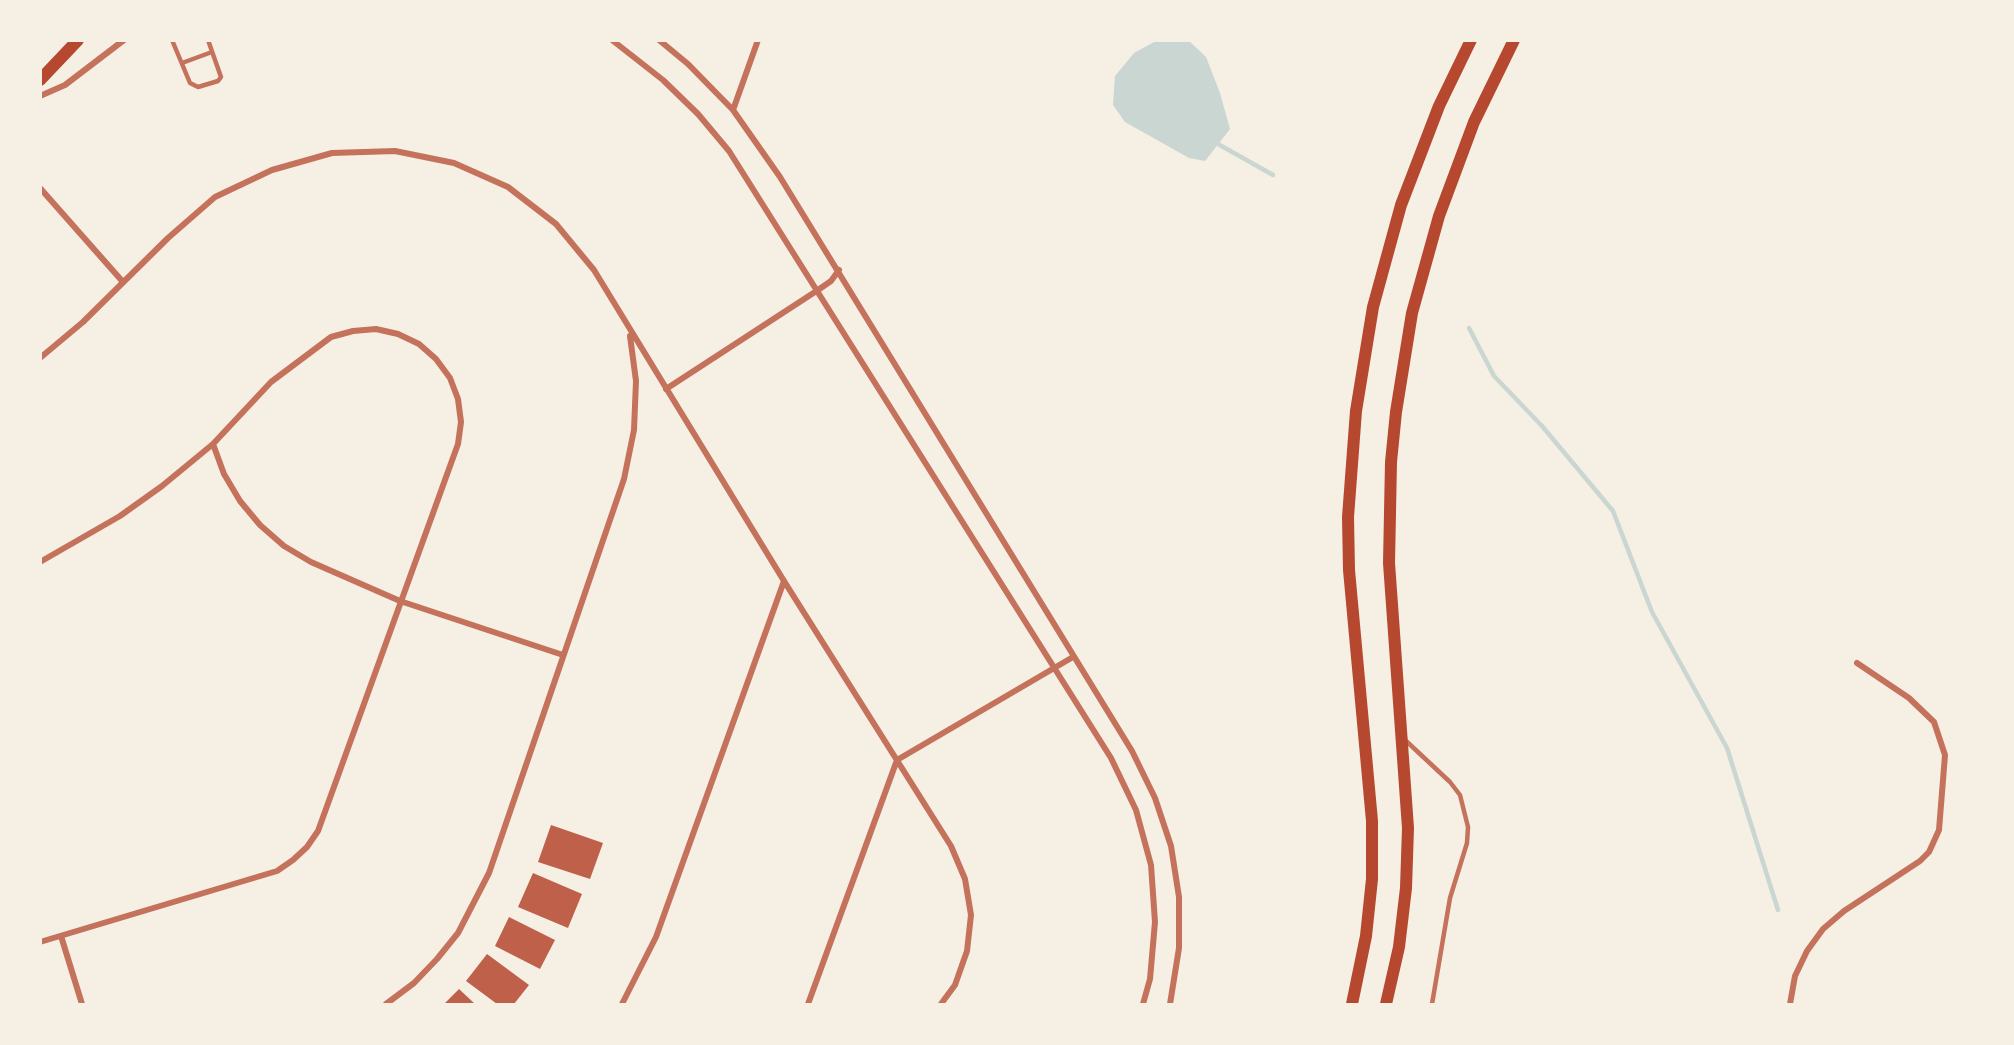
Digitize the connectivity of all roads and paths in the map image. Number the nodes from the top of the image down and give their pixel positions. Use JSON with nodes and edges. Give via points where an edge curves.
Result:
{"nodes":[{"id":1,"x":78,"y":40,"type":"edge"},
{"id":2,"x":124,"y":40,"type":"edge"},
{"id":3,"x":172,"y":40,"type":"edge"},
{"id":4,"x":208,"y":40,"type":"edge"},
{"id":5,"x":612,"y":40,"type":"edge"},
{"id":6,"x":659,"y":40,"type":"edge"},
{"id":7,"x":758,"y":40,"type":"edge"},
{"id":8,"x":1472,"y":40,"type":"edge"},
{"id":9,"x":1514,"y":40,"type":"edge"},
{"id":10,"x":213,"y":52,"type":"junction"},
{"id":11,"x":182,"y":63,"type":"junction"},
{"id":12,"x":40,"y":80,"type":"edge"},
{"id":13,"x":40,"y":96,"type":"edge"},
{"id":14,"x":733,"y":110,"type":"junction"},
{"id":15,"x":40,"y":188,"type":"edge"},
{"id":16,"x":839,"y":270,"type":"junction"},
{"id":17,"x":123,"y":282,"type":"junction"},
{"id":18,"x":818,"y":290,"type":"junction"},
{"id":19,"x":630,"y":331,"type":"junction"},
{"id":20,"x":40,"y":358,"type":"edge"},
{"id":21,"x":666,"y":390,"type":"junction"},
{"id":22,"x":213,"y":444,"type":"junction"},
{"id":23,"x":40,"y":562,"type":"edge"},
{"id":24,"x":784,"y":581,"type":"junction"},
{"id":25,"x":400,"y":602,"type":"junction"},
{"id":26,"x":563,"y":655,"type":"junction"},
{"id":27,"x":1073,"y":657,"type":"junction"},
{"id":28,"x":1857,"y":663,"type":"dead end"},
{"id":29,"x":1056,"y":667,"type":"junction"},
{"id":30,"x":1401,"y":736,"type":"junction"},
{"id":31,"x":897,"y":760,"type":"junction"},
{"id":32,"x":61,"y":936,"type":"junction"},
{"id":33,"x":40,"y":942,"type":"edge"},
{"id":34,"x":82,"y":1005,"type":"edge"},
{"id":35,"x":386,"y":1005,"type":"edge"},
{"id":36,"x":622,"y":1005,"type":"edge"},
{"id":37,"x":808,"y":1005,"type":"edge"},
{"id":38,"x":941,"y":1005,"type":"edge"},
{"id":39,"x":1143,"y":1005,"type":"edge"},
{"id":40,"x":1170,"y":1005,"type":"edge"},
{"id":41,"x":1352,"y":1005,"type":"edge"},
{"id":42,"x":1386,"y":1005,"type":"edge"},
{"id":43,"x":1432,"y":1005,"type":"edge"},
{"id":44,"x":1790,"y":1005,"type":"edge"}],
"edges":[{"from":1,"to":12,"type":"main road"},
{"from":2,"to":13,"type":"street","via":[[65,85]]},
{"from":3,"to":11,"type":"lane"},
{"from":4,"to":10,"type":"lane"},
{"from":5,"to":18,"type":"street","via":[[663,80],[723,144]]},
{"from":6,"to":14,"type":"street"},
{"from":7,"to":14,"type":"street"},
{"from":8,"to":41,"type":"main road","via":[[1439,106],[1401,204],[1373,307],[1356,411],[1349,570],[1372,821],[1372,879],[1366,936]]},
{"from":9,"to":30,"type":"main road","via":[[1474,122],[1439,216],[1403,363],[1389,513]]},
{"from":10,"to":11,"type":"lane"},
{"from":10,"to":11,"type":"lane","via":[[220,73],[218,81],[194,87]]},
{"from":14,"to":16,"type":"street"},
{"from":15,"to":17,"type":"street"},
{"from":16,"to":18,"type":"street"},
{"from":16,"to":27,"type":"street"},
{"from":17,"to":19,"type":"street","via":[[215,197],[272,170],[332,153],[395,151],[454,163],[508,187],[548,218],[594,270]]},
{"from":17,"to":20,"type":"street"},
{"from":18,"to":21,"type":"street"},
{"from":18,"to":29,"type":"street"},
{"from":19,"to":21,"type":"street"},
{"from":19,"to":26,"type":"street","via":[[636,381],[628,460]]},
{"from":21,"to":24,"type":"street"},
{"from":22,"to":23,"type":"street","via":[[120,516]]},
{"from":22,"to":25,"type":"street","via":[[240,501],[284,546]]},
{"from":22,"to":25,"type":"street","via":[[271,382],[331,337],[376,330],[398,334],[419,344],[450,378],[461,422],[458,444]]},
{"from":24,"to":31,"type":"street"},
{"from":24,"to":36,"type":"street","via":[[656,937]]},
{"from":25,"to":26,"type":"street"},
{"from":25,"to":32,"type":"street","via":[[318,831],[293,861],[277,871]]},
{"from":26,"to":35,"type":"street","via":[[476,904],[437,959]]},
{"from":27,"to":29,"type":"street"},
{"from":27,"to":40,"type":"street","via":[[1132,752],[1155,798],[1171,846],[1179,897],[1179,948]]},
{"from":28,"to":44,"type":"street","via":[[1916,703],[1934,722],[1945,755],[1939,830],[1920,861],[1823,929],[1796,976]]},
{"from":29,"to":31,"type":"street"},
{"from":29,"to":39,"type":"street","via":[[1136,810],[1150,865],[1155,922],[1150,979]]},
{"from":30,"to":42,"type":"main road","via":[[1408,828],[1406,888],[1399,947]]},
{"from":30,"to":43,"type":"lane","via":[[1460,795],[1468,827],[1467,843],[1450,897]]},
{"from":31,"to":37,"type":"street"},
{"from":31,"to":38,"type":"street","via":[[951,846],[965,879],[971,915],[967,951],[955,985]]},
{"from":32,"to":33,"type":"street"},
{"from":32,"to":34,"type":"street"}]}
